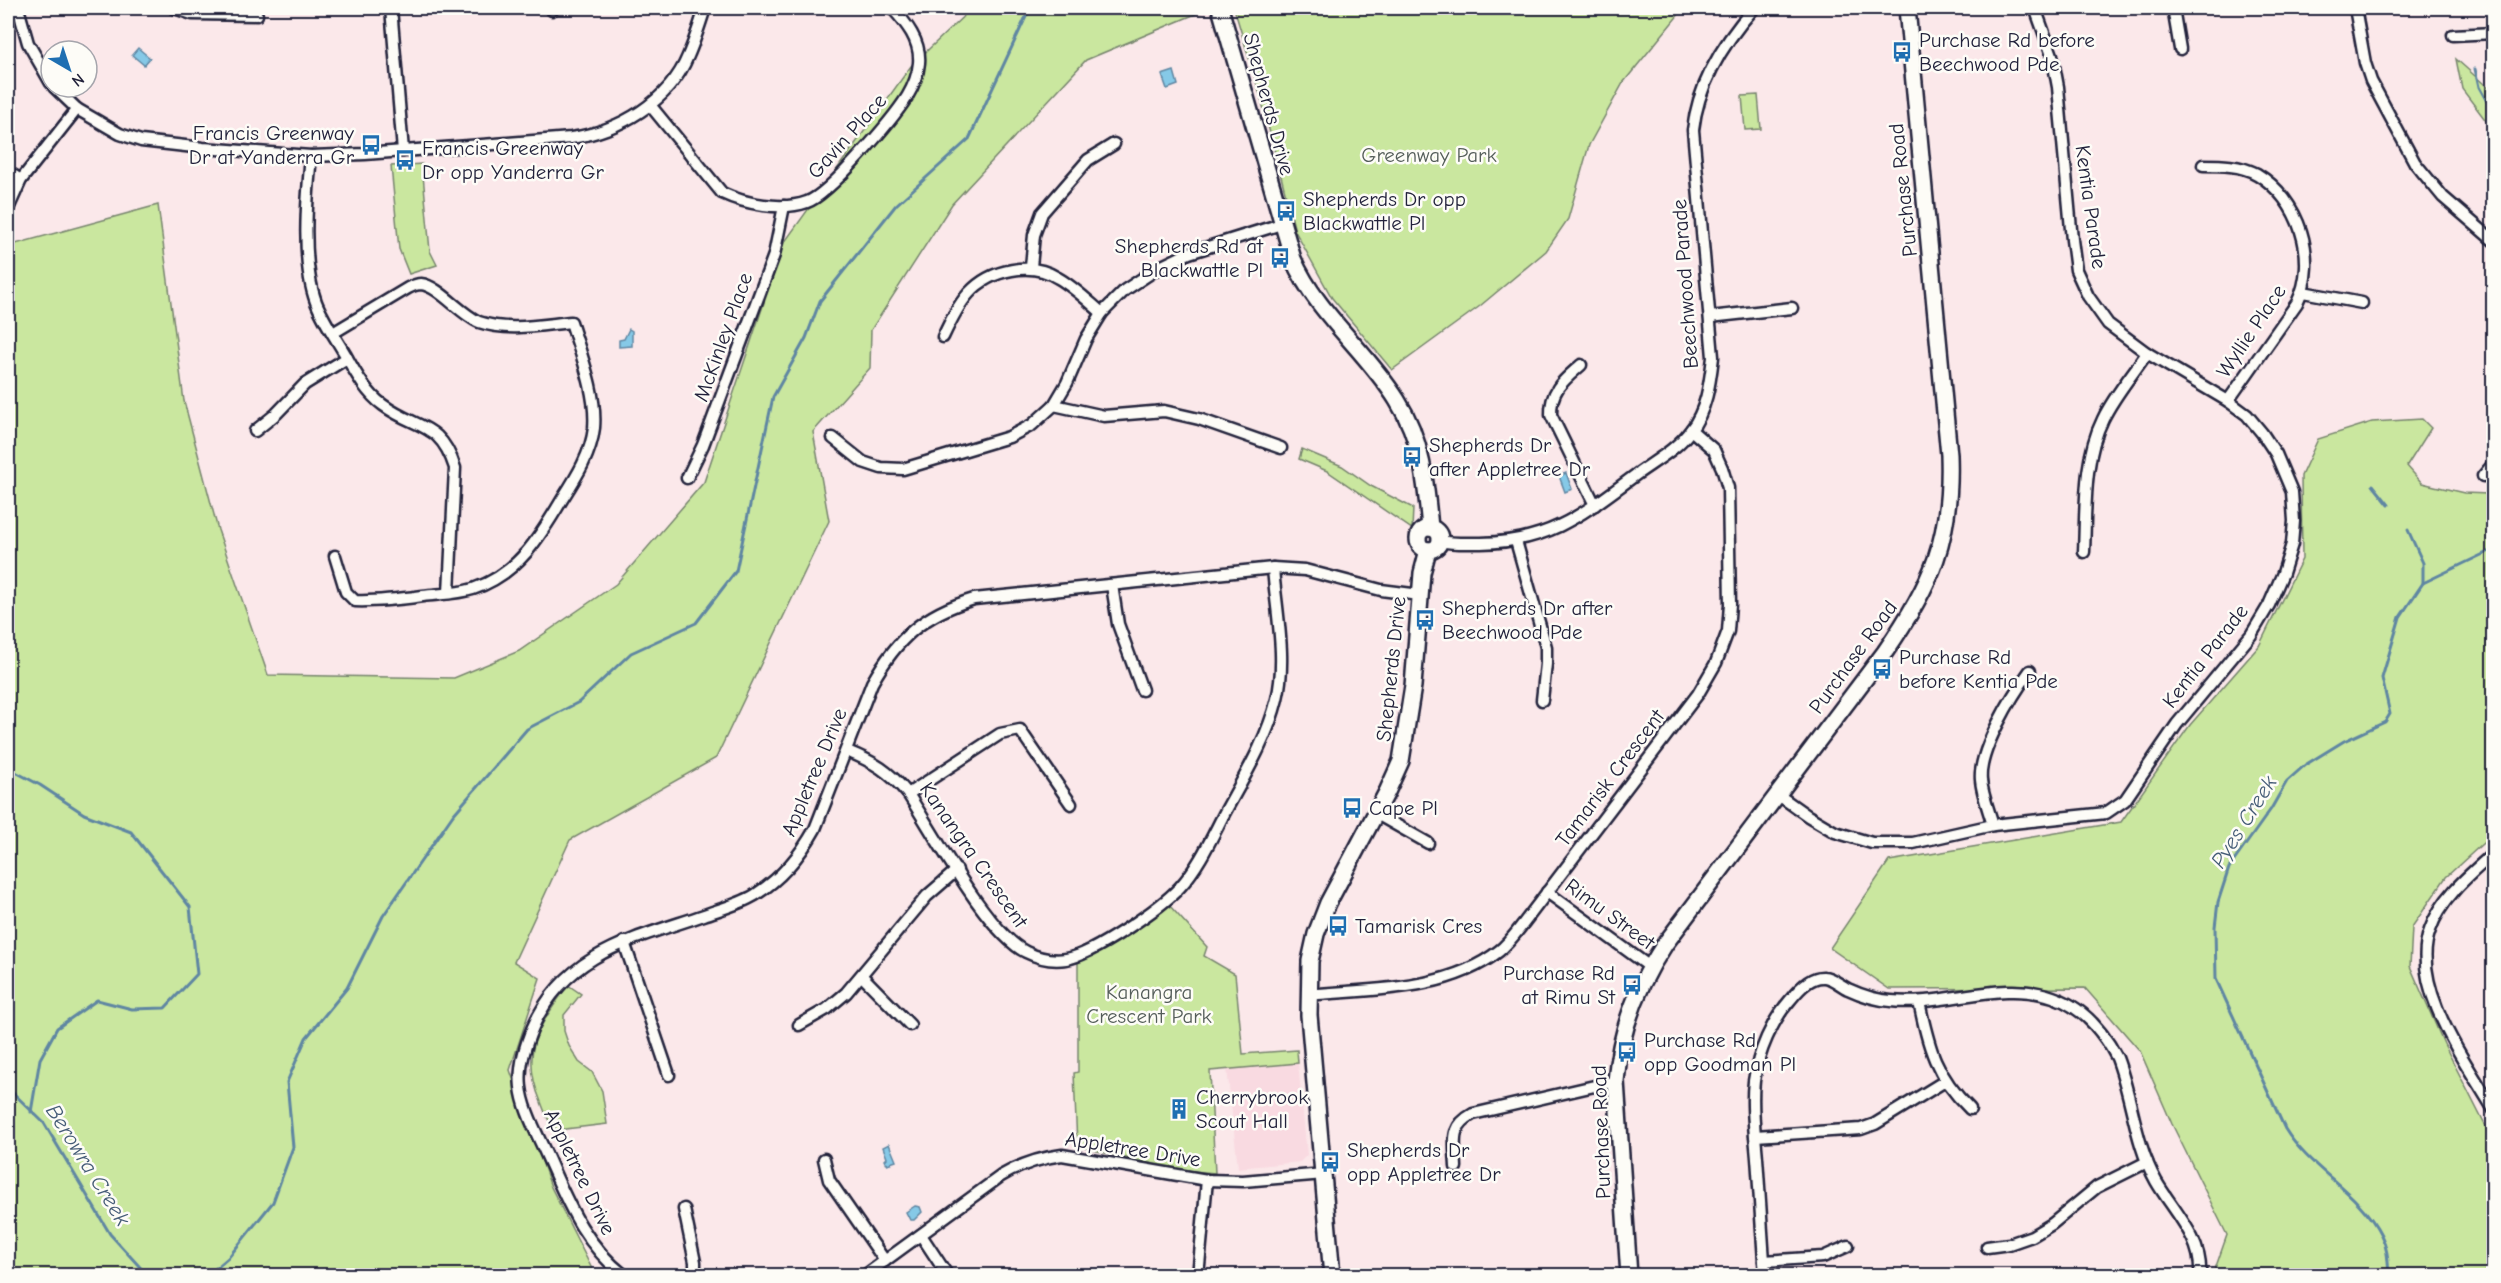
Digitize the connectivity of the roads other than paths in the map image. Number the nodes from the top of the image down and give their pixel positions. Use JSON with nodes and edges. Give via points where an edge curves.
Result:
{"nodes":[{"id":1,"x":18,"y":8,"type":"edge"},
{"id":2,"x":174,"y":8,"type":"edge"},
{"id":3,"x":391,"y":8,"type":"edge"},
{"id":4,"x":705,"y":8,"type":"edge"},
{"id":5,"x":892,"y":8,"type":"edge"},
{"id":6,"x":1220,"y":8,"type":"edge"},
{"id":7,"x":1754,"y":8,"type":"edge"},
{"id":8,"x":1907,"y":8,"type":"edge"},
{"id":9,"x":2035,"y":8,"type":"edge"},
{"id":10,"x":2173,"y":8,"type":"edge"},
{"id":11,"x":2355,"y":8,"type":"edge"},
{"id":12,"x":257,"y":15,"type":"dead end"},
{"id":13,"x":2493,"y":33,"type":"edge"},
{"id":14,"x":2453,"y":35,"type":"dead end"},
{"id":15,"x":2180,"y":49,"type":"dead end"},
{"id":16,"x":39,"y":62,"type":"edge"},
{"id":17,"x":66,"y":99,"type":"edge"},
{"id":18,"x":650,"y":105,"type":"junction"},
{"id":19,"x":76,"y":109,"type":"junction"},
{"id":20,"x":1114,"y":144,"type":"dead end"},
{"id":21,"x":403,"y":151,"type":"junction"},
{"id":22,"x":311,"y":156,"type":"junction"},
{"id":23,"x":2203,"y":165,"type":"dead end"},
{"id":24,"x":8,"y":172,"type":"edge"},
{"id":25,"x":21,"y":180,"type":"junction"},
{"id":26,"x":784,"y":206,"type":"junction"},
{"id":27,"x":8,"y":209,"type":"edge"},
{"id":28,"x":1281,"y":224,"type":"junction"},
{"id":29,"x":2493,"y":241,"type":"edge"},
{"id":30,"x":1031,"y":267,"type":"junction"},
{"id":31,"x":2302,"y":292,"type":"junction"},
{"id":32,"x":2361,"y":303,"type":"dead end"},
{"id":33,"x":1792,"y":308,"type":"dead end"},
{"id":34,"x":1102,"y":313,"type":"junction"},
{"id":35,"x":1710,"y":317,"type":"junction"},
{"id":36,"x":333,"y":333,"type":"junction"},
{"id":37,"x":943,"y":337,"type":"dead end"},
{"id":38,"x":2147,"y":353,"type":"junction"},
{"id":39,"x":347,"y":358,"type":"junction"},
{"id":40,"x":1581,"y":365,"type":"dead end"},
{"id":41,"x":2228,"y":401,"type":"junction"},
{"id":42,"x":1054,"y":405,"type":"junction"},
{"id":43,"x":255,"y":430,"type":"dead end"},
{"id":44,"x":1691,"y":430,"type":"junction"},
{"id":45,"x":833,"y":438,"type":"dead end"},
{"id":46,"x":1281,"y":448,"type":"dead end"},
{"id":47,"x":2493,"y":463,"type":"edge"},
{"id":48,"x":2483,"y":476,"type":"dead end"},
{"id":49,"x":687,"y":478,"type":"dead end"},
{"id":50,"x":1594,"y":505,"type":"junction"},
{"id":51,"x":1516,"y":541,"type":"junction"},
{"id":52,"x":1434,"y":545,"type":"junction"},
{"id":53,"x":2084,"y":552,"type":"dead end"},
{"id":54,"x":335,"y":556,"type":"dead end"},
{"id":55,"x":1273,"y":568,"type":"junction"},
{"id":56,"x":1112,"y":585,"type":"junction"},
{"id":57,"x":449,"y":593,"type":"junction"},
{"id":58,"x":1420,"y":594,"type":"junction"},
{"id":59,"x":2030,"y":671,"type":"dead end"},
{"id":60,"x":1142,"y":690,"type":"dead end"},
{"id":61,"x":1542,"y":700,"type":"dead end"},
{"id":62,"x":846,"y":751,"type":"junction"},
{"id":63,"x":908,"y":794,"type":"junction"},
{"id":64,"x":1777,"y":794,"type":"junction"},
{"id":65,"x":1071,"y":804,"type":"dead end"},
{"id":66,"x":1375,"y":813,"type":"junction"},
{"id":67,"x":1993,"y":825,"type":"junction"},
{"id":68,"x":1428,"y":843,"type":"dead end"},
{"id":69,"x":2493,"y":854,"type":"edge"},
{"id":70,"x":957,"y":870,"type":"junction"},
{"id":71,"x":1547,"y":892,"type":"junction"},
{"id":72,"x":624,"y":942,"type":"junction"},
{"id":73,"x":1650,"y":967,"type":"junction"},
{"id":74,"x":862,"y":976,"type":"junction"},
{"id":75,"x":1308,"y":995,"type":"junction"},
{"id":76,"x":1920,"y":1002,"type":"junction"},
{"id":77,"x":799,"y":1025,"type":"dead end"},
{"id":78,"x":910,"y":1025,"type":"dead end"},
{"id":79,"x":669,"y":1075,"type":"dead end"},
{"id":80,"x":1616,"y":1081,"type":"junction"},
{"id":81,"x":1945,"y":1081,"type":"junction"},
{"id":82,"x":1970,"y":1109,"type":"dead end"},
{"id":83,"x":2493,"y":1110,"type":"edge"},
{"id":84,"x":1755,"y":1136,"type":"junction"},
{"id":85,"x":824,"y":1159,"type":"dead end"},
{"id":86,"x":2147,"y":1162,"type":"junction"},
{"id":87,"x":1456,"y":1167,"type":"dead end"},
{"id":88,"x":1324,"y":1174,"type":"junction"},
{"id":89,"x":1207,"y":1180,"type":"junction"},
{"id":90,"x":684,"y":1209,"type":"dead end"},
{"id":91,"x":921,"y":1235,"type":"junction"},
{"id":92,"x":1848,"y":1246,"type":"dead end"},
{"id":93,"x":1987,"y":1247,"type":"dead end"},
{"id":94,"x":885,"y":1261,"type":"junction"},
{"id":95,"x":1764,"y":1261,"type":"junction"},
{"id":96,"x":625,"y":1275,"type":"edge"},
{"id":97,"x":695,"y":1275,"type":"edge"},
{"id":98,"x":864,"y":1275,"type":"edge"},
{"id":99,"x":948,"y":1275,"type":"edge"},
{"id":100,"x":1198,"y":1275,"type":"edge"},
{"id":101,"x":1332,"y":1275,"type":"edge"},
{"id":102,"x":1629,"y":1275,"type":"edge"},
{"id":103,"x":1765,"y":1275,"type":"edge"},
{"id":104,"x":2199,"y":1275,"type":"edge"}],
"edges":[{"from":1,"to":16,"type":"street","via":[[28,43]]},
{"from":2,"to":12,"type":"street","via":[[192,14]]},
{"from":3,"to":21,"type":"street"},
{"from":4,"to":18,"type":"street","via":[[688,57],[677,76]]},
{"from":5,"to":26,"type":"street","name":"Gavin Place","via":[[910,27],[918,46],[916,80],[906,98],[824,193],[807,202]]},
{"from":6,"to":28,"type":"main road","name":"Shepherds Drive"},
{"from":7,"to":35,"type":"street","name":"Beechwood Parade","via":[[1704,81],[1695,108],[1693,130]]},
{"from":8,"to":64,"type":"main road","name":"Purchase Road","via":[[1949,455],[1944,529],[1929,579],[1914,610]]},
{"from":9,"to":38,"type":"street","name":"Kentia Parade","via":[[2052,55],[2058,87],[2076,270],[2108,324]]},
{"from":10,"to":15,"type":"street"},
{"from":11,"to":29,"type":"street","via":[[2364,63],[2415,163],[2443,197]]},
{"from":13,"to":14,"type":"street"},
{"from":17,"to":19,"type":"street"},
{"from":18,"to":21,"type":"street","via":[[625,121],[585,136]]},
{"from":18,"to":26,"type":"street","name":"Gavin Place","via":[[722,193],[738,200]]},
{"from":19,"to":22,"type":"street","via":[[101,125],[141,141]]},
{"from":19,"to":25,"type":"street"},
{"from":20,"to":30,"type":"street","via":[[1088,160],[1042,213],[1034,235]]},
{"from":21,"to":22,"type":"street"},
{"from":22,"to":36,"type":"street","via":[[307,219],[310,271],[316,301]]},
{"from":23,"to":31,"type":"street","name":"Wyllie Place","via":[[2230,165],[2256,174],[2286,200],[2304,239],[2306,271]]},
{"from":24,"to":25,"type":"street"},
{"from":25,"to":27,"type":"street"},
{"from":26,"to":49,"type":"street","name":"McKinley Place","via":[[774,255]]},
{"from":28,"to":34,"type":"street","via":[[1189,253],[1160,267],[1125,290]]},
{"from":28,"to":52,"type":"main road","name":"Shepherds Drive","via":[[1308,289],[1403,411],[1422,460],[1430,528],[1420,533],[1418,541],[1421,547]]},
{"from":30,"to":34,"type":"street","via":[[1058,277]]},
{"from":30,"to":37,"type":"street","via":[[986,279],[969,293]]},
{"from":31,"to":32,"type":"street"},
{"from":31,"to":41,"type":"street","name":"Wyllie Place"},
{"from":33,"to":35,"type":"street"},
{"from":34,"to":42,"type":"street"},
{"from":35,"to":44,"type":"street","name":"Beechwood Parade","via":[[1710,388]]},
{"from":36,"to":39,"type":"street"},
{"from":36,"to":57,"type":"street","via":[[420,284],[431,287],[462,313],[496,327],[571,322],[593,408],[591,446],[536,543],[515,566],[497,579]]},
{"from":38,"to":41,"type":"street","name":"Kentia Parade"},
{"from":38,"to":53,"type":"street","via":[[2103,419],[2091,452]]},
{"from":39,"to":43,"type":"street","via":[[305,384]]},
{"from":39,"to":57,"type":"street","via":[[375,399],[429,428],[449,450],[455,468]]},
{"from":40,"to":50,"type":"street","via":[[1557,387],[1551,415]]},
{"from":41,"to":67,"type":"street","name":"Kentia Parade","via":[[2262,433],[2292,492],[2292,544],[2269,605],[2251,635],[2177,723],[2126,800],[2106,813]]},
{"from":42,"to":45,"type":"street","via":[[1032,425],[1010,437],[903,469],[863,462]]},
{"from":42,"to":46,"type":"street","via":[[1104,416],[1164,411]]},
{"from":44,"to":50,"type":"street","name":"Beechwood Parade","via":[[1678,444]]},
{"from":44,"to":71,"type":"street","name":"Tamarisk Crescent","via":[[1714,450],[1728,488],[1728,632],[1698,694]]},
{"from":47,"to":48,"type":"street"},
{"from":50,"to":51,"type":"street","name":"Beechwood Parade","via":[[1556,529]]},
{"from":51,"to":52,"type":"street","name":"Beechwood Parade"},
{"from":51,"to":61,"type":"street","via":[[1546,646]]},
{"from":52,"to":58,"type":"main road","name":"Shepherds Drive"},
{"from":54,"to":57,"type":"street","via":[[346,592],[355,601]]},
{"from":55,"to":56,"type":"street","name":"Appletree Drive"},
{"from":55,"to":58,"type":"street","name":"Appletree Drive","via":[[1305,570],[1381,590]]},
{"from":55,"to":70,"type":"street","name":"Kanangra Crescent","via":[[1280,661],[1270,724],[1197,866],[1179,888],[1158,907],[1085,953],[1047,959],[1009,942]]},
{"from":56,"to":60,"type":"street","via":[[1118,624]]},
{"from":56,"to":62,"type":"street","name":"Appletree Drive","via":[[974,599],[938,612],[899,641],[884,661]]},
{"from":58,"to":66,"type":"main road","name":"Shepherds Drive","via":[[1405,746]]},
{"from":59,"to":67,"type":"street","via":[[2014,693],[1985,754],[1981,781]]},
{"from":62,"to":63,"type":"street","name":"Kanangra Crescent","via":[[874,762]]},
{"from":62,"to":72,"type":"street","name":"Appletree Drive","via":[[803,851],[772,883],[725,908]]},
{"from":63,"to":65,"type":"street","via":[[1000,734],[1020,730]]},
{"from":63,"to":70,"type":"street","name":"Kanangra Crescent"},
{"from":64,"to":67,"type":"street","name":"Kentia Parade","via":[[1835,832],[1872,843],[1913,843]]},
{"from":64,"to":73,"type":"main road","name":"Purchase Road"},
{"from":66,"to":68,"type":"street"},
{"from":66,"to":75,"type":"main road","name":"Shepherds Drive","via":[[1321,918],[1312,947]]},
{"from":69,"to":83,"type":"street","via":[[2446,900],[2430,930],[2426,948],[2426,975],[2432,999]]},
{"from":70,"to":74,"type":"street","via":[[927,896]]},
{"from":71,"to":73,"type":"street","name":"Rimu Street"},
{"from":71,"to":75,"type":"street","name":"Tamarisk Crescent","via":[[1500,950],[1474,968],[1415,984]]},
{"from":72,"to":79,"type":"street"},
{"from":72,"to":96,"type":"street","name":"Appletree Drive","via":[[577,968],[558,986],[542,1007],[519,1067],[531,1121],[578,1223],[597,1252]]},
{"from":73,"to":80,"type":"main road","name":"Purchase Road","via":[[1627,1022]]},
{"from":74,"to":77,"type":"street","via":[[826,1009]]},
{"from":74,"to":78,"type":"street"},
{"from":75,"to":88,"type":"main road","name":"Shepherds Drive"},
{"from":76,"to":81,"type":"street","via":[[1928,1045]]},
{"from":76,"to":84,"type":"street","via":[[1873,998],[1826,977],[1804,985],[1772,1027],[1760,1058],[1754,1082]]},
{"from":76,"to":86,"type":"street","via":[[2013,991],[2044,994],[2073,1006],[2098,1028],[2117,1058]]},
{"from":80,"to":87,"type":"street","via":[[1473,1114],[1460,1121],[1454,1133]]},
{"from":80,"to":102,"type":"main road","name":"Purchase Road"},
{"from":81,"to":82,"type":"street"},
{"from":81,"to":84,"type":"street","via":[[1861,1129]]},
{"from":84,"to":95,"type":"street"},
{"from":85,"to":94,"type":"street","via":[[829,1180]]},
{"from":86,"to":93,"type":"street","via":[[2097,1187],[2032,1236]]},
{"from":86,"to":104,"type":"street","via":[[2188,1229],[2196,1248]]},
{"from":88,"to":89,"type":"street","name":"Appletree Drive"},
{"from":88,"to":101,"type":"main road","name":"Shepherds Drive"},
{"from":89,"to":91,"type":"street","name":"Appletree Drive","via":[[1062,1155],[1041,1157],[1001,1176]]},
{"from":89,"to":100,"type":"street"},
{"from":90,"to":97,"type":"street"},
{"from":91,"to":94,"type":"street","name":"Appletree Drive"},
{"from":91,"to":99,"type":"street"},
{"from":92,"to":95,"type":"street","via":[[1823,1257]]},
{"from":94,"to":98,"type":"street","name":"Appletree Drive"},
{"from":95,"to":103,"type":"street"}]}
